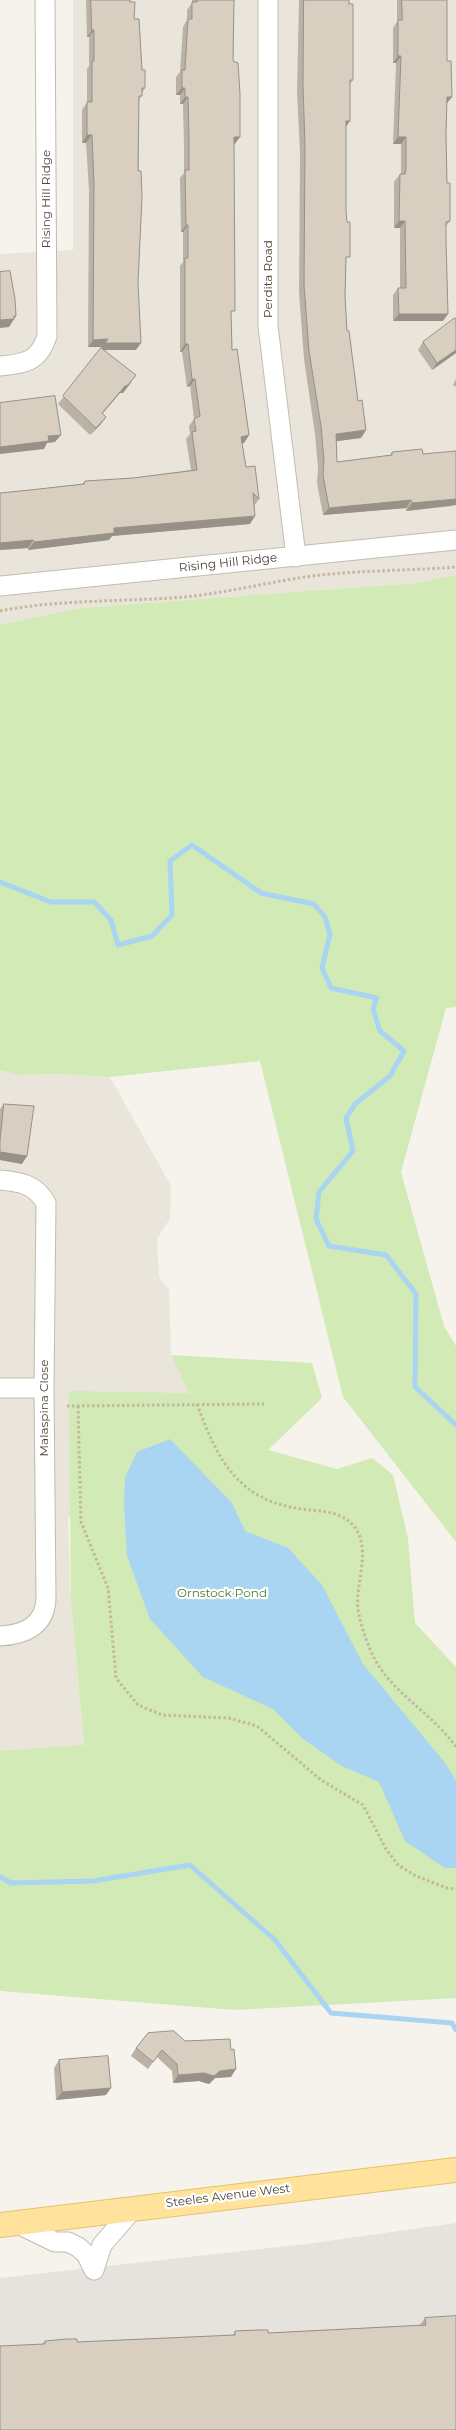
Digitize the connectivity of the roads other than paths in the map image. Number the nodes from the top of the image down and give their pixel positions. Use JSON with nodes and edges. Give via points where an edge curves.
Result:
{"nodes":[{"id":1,"x":46,"y":0,"type":"edge"},
{"id":2,"x":268,"y":0,"type":"edge"},
{"id":3,"x":0,"y":366,"type":"edge"},
{"id":4,"x":456,"y":540,"type":"edge"},
{"id":5,"x":296,"y":557,"type":"junction"},
{"id":6,"x":0,"y":586,"type":"edge"},
{"id":7,"x":0,"y":1180,"type":"edge"},
{"id":8,"x":0,"y":1388,"type":"edge"},
{"id":9,"x":44,"y":1388,"type":"junction"},
{"id":10,"x":0,"y":1636,"type":"edge"},
{"id":11,"x":456,"y":2170,"type":"edge"},
{"id":12,"x":134,"y":2208,"type":"junction"},
{"id":13,"x":8,"y":2224,"type":"edge"}],
"edges":[{"from":1,"to":3,"type":"street","name":"Rising Hill Ridge","via":[[47,336],[44,346],[26,363]]},
{"from":2,"to":5,"type":"street","name":"Perdita Road","via":[[268,326]]},
{"from":4,"to":5,"type":"street","name":"Rising Hill Ridge"},
{"from":5,"to":6,"type":"street","name":"Rising Hill Ridge"},
{"from":7,"to":9,"type":"street","name":"Malaspina Close","via":[[34,1188],[46,1203]]},
{"from":8,"to":9,"type":"street"},
{"from":9,"to":10,"type":"street","name":"Malaspina Close","via":[[46,1607],[44,1616],[32,1628]]},
{"from":11,"to":12,"type":"main road","name":"Steeles Avenue West"},
{"from":12,"to":13,"type":"main road","name":"Steeles Avenue West"},
{"from":12,"to":13,"type":"street","via":[[106,2239],[94,2270],[86,2254],[78,2247]]}]}
